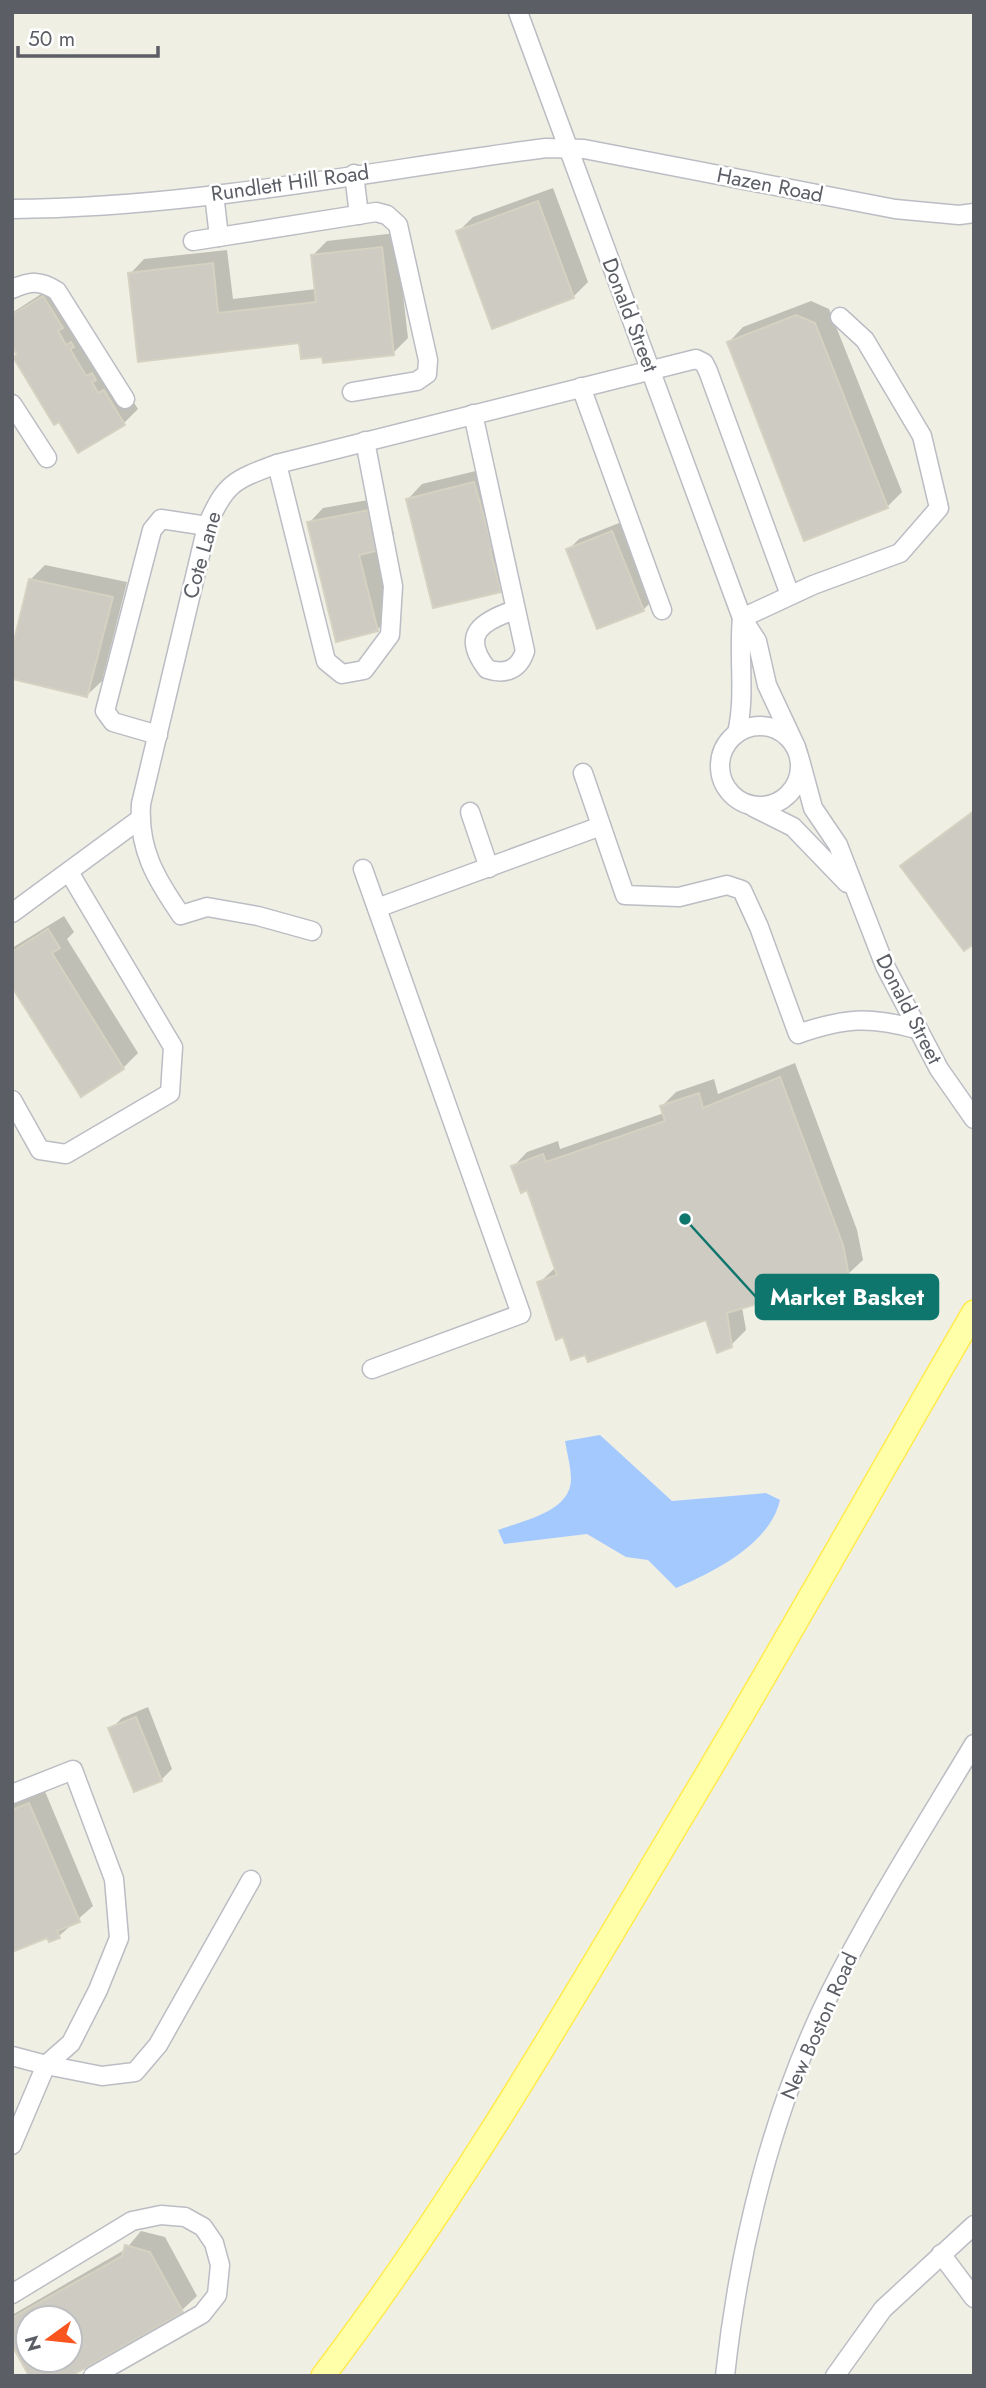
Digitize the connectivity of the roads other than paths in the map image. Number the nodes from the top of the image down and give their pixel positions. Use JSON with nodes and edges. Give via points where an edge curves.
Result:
{"nodes":[{"id":1,"x":518,"y":12,"type":"edge"},
{"id":2,"x":567,"y":148,"type":"junction"},
{"id":3,"x":354,"y":174,"type":"junction"},
{"id":4,"x":214,"y":194,"type":"junction"},
{"id":5,"x":12,"y":209,"type":"edge"},
{"id":6,"x":974,"y":213,"type":"edge"},
{"id":7,"x":359,"y":215,"type":"junction"},
{"id":8,"x":219,"y":237,"type":"junction"},
{"id":9,"x":193,"y":241,"type":"dead end"},
{"id":10,"x":12,"y":289,"type":"edge"},
{"id":11,"x":839,"y":317,"type":"dead end"},
{"id":12,"x":651,"y":371,"type":"junction"},
{"id":13,"x":581,"y":387,"type":"junction"},
{"id":14,"x":352,"y":392,"type":"dead end"},
{"id":15,"x":125,"y":399,"type":"dead end"},
{"id":16,"x":12,"y":404,"type":"edge"},
{"id":17,"x":473,"y":414,"type":"junction"},
{"id":18,"x":365,"y":441,"type":"junction"},
{"id":19,"x":47,"y":458,"type":"dead end"},
{"id":20,"x":277,"y":464,"type":"junction"},
{"id":21,"x":207,"y":526,"type":"junction"},
{"id":22,"x":790,"y":595,"type":"junction"},
{"id":23,"x":515,"y":610,"type":"dead end"},
{"id":24,"x":662,"y":610,"type":"dead end"},
{"id":25,"x":742,"y":618,"type":"junction"},
{"id":26,"x":737,"y":733,"type":"junction"},
{"id":27,"x":158,"y":735,"type":"junction"},
{"id":28,"x":798,"y":754,"type":"junction"},
{"id":29,"x":583,"y":773,"type":"dead end"},
{"id":30,"x":749,"y":805,"type":"junction"},
{"id":31,"x":470,"y":812,"type":"dead end"},
{"id":32,"x":140,"y":819,"type":"junction"},
{"id":33,"x":601,"y":826,"type":"junction"},
{"id":34,"x":489,"y":868,"type":"junction"},
{"id":35,"x":363,"y":869,"type":"dead end"},
{"id":36,"x":69,"y":872,"type":"junction"},
{"id":37,"x":856,"y":894,"type":"junction"},
{"id":38,"x":377,"y":908,"type":"junction"},
{"id":39,"x":12,"y":913,"type":"edge"},
{"id":40,"x":312,"y":931,"type":"dead end"},
{"id":41,"x":916,"y":1029,"type":"junction"},
{"id":42,"x":12,"y":1100,"type":"edge"},
{"id":43,"x":974,"y":1119,"type":"edge"},
{"id":44,"x":974,"y":1312,"type":"edge"},
{"id":45,"x":372,"y":1369,"type":"dead end"},
{"id":46,"x":974,"y":1744,"type":"edge"},
{"id":47,"x":12,"y":1794,"type":"edge"},
{"id":48,"x":251,"y":1880,"type":"dead end"},
{"id":49,"x":12,"y":2056,"type":"edge"},
{"id":50,"x":46,"y":2065,"type":"junction"},
{"id":51,"x":12,"y":2145,"type":"edge"},
{"id":52,"x":974,"y":2225,"type":"edge"},
{"id":53,"x":941,"y":2254,"type":"junction"},
{"id":54,"x":12,"y":2294,"type":"edge"},
{"id":55,"x":974,"y":2298,"type":"edge"},
{"id":56,"x":93,"y":2376,"type":"edge"},
{"id":57,"x":323,"y":2376,"type":"edge"},
{"id":58,"x":724,"y":2376,"type":"edge"},
{"id":59,"x":835,"y":2376,"type":"edge"}],
"edges":[{"from":1,"to":2,"type":"street","name":"Donald Street"},
{"from":2,"to":3,"type":"street","name":"Rundlett Hill Road"},
{"from":2,"to":6,"type":"street","name":"Hazen Road","via":[[895,209]]},
{"from":2,"to":12,"type":"street","name":"Donald Street"},
{"from":3,"to":4,"type":"street","name":"Rundlett Hill Road"},
{"from":3,"to":7,"type":"street"},
{"from":4,"to":5,"type":"street","name":"Rundlett Hill Road","via":[[104,206]]},
{"from":4,"to":8,"type":"street"},
{"from":7,"to":8,"type":"street"},
{"from":7,"to":14,"type":"street","via":[[376,212],[398,225],[428,360],[427,374],[417,382]]},
{"from":8,"to":9,"type":"street"},
{"from":10,"to":15,"type":"street","via":[[44,282],[57,291]]},
{"from":11,"to":22,"type":"street","via":[[865,340],[922,436],[939,508],[900,553]]},
{"from":12,"to":13,"type":"street","name":"Cote Lane"},
{"from":12,"to":22,"type":"street","name":"Cote Lane","via":[[696,359],[704,363]]},
{"from":12,"to":25,"type":"street","name":"Donald Street"},
{"from":13,"to":17,"type":"street","name":"Cote Lane"},
{"from":13,"to":24,"type":"street"},
{"from":16,"to":19,"type":"street"},
{"from":17,"to":18,"type":"street","name":"Cote Lane"},
{"from":17,"to":23,"type":"street"},
{"from":18,"to":20,"type":"street","name":"Cote Lane"},
{"from":18,"to":20,"type":"street","via":[[393,586],[390,635],[363,670],[342,674],[326,661]]},
{"from":20,"to":21,"type":"street","name":"Cote Lane","via":[[234,482],[220,496]]},
{"from":21,"to":27,"type":"street","name":"Cote Lane"},
{"from":21,"to":27,"type":"street","via":[[161,519],[152,530],[105,711],[113,722]]},
{"from":22,"to":25,"type":"street"},
{"from":25,"to":26,"type":"street","name":"Donald Street","via":[[739,646],[744,702]]},
{"from":25,"to":28,"type":"street","name":"Donald Street","via":[[757,641],[771,695]]},
{"from":26,"to":28,"type":"street","via":[[764,726],[788,737]]},
{"from":26,"to":30,"type":"street","name":"Donald Street","via":[[723,752],[722,778],[727,790]]},
{"from":27,"to":32,"type":"street","name":"Cote Lane"},
{"from":28,"to":30,"type":"street","via":[[800,774],[787,797],[762,807]]},
{"from":28,"to":37,"type":"street","name":"Donald Street","via":[[813,808],[838,845]]},
{"from":29,"to":33,"type":"street"},
{"from":30,"to":37,"type":"street","name":"Donald Street","via":[[793,827]]},
{"from":31,"to":34,"type":"street"},
{"from":32,"to":36,"type":"street"},
{"from":32,"to":40,"type":"street","name":"Cote Lane","via":[[152,870],[181,915],[207,907]]},
{"from":33,"to":34,"type":"street"},
{"from":33,"to":41,"type":"street","via":[[625,895],[679,897],[727,885],[741,890],[798,1034],[851,1019],[883,1020]]},
{"from":34,"to":38,"type":"street"},
{"from":35,"to":38,"type":"street"},
{"from":36,"to":39,"type":"street"},
{"from":36,"to":42,"type":"street","via":[[173,1047],[170,1093],[66,1154],[40,1150]]},
{"from":37,"to":41,"type":"street","name":"Donald Street"},
{"from":38,"to":45,"type":"street","via":[[521,1314]]},
{"from":41,"to":43,"type":"street","name":"Donald Street"},
{"from":44,"to":57,"type":"main road","via":[[715,1763],[523,2083],[452,2194]]},
{"from":46,"to":58,"type":"street","name":"New Boston Road","via":[[862,1933],[804,2051],[764,2173]]},
{"from":47,"to":50,"type":"street","via":[[73,1770],[114,1879],[119,1938],[71,2043]]},
{"from":48,"to":50,"type":"street","via":[[158,2045],[135,2072],[102,2076]]},
{"from":49,"to":50,"type":"street"},
{"from":50,"to":51,"type":"street"},
{"from":52,"to":53,"type":"street"},
{"from":53,"to":55,"type":"street"},
{"from":53,"to":59,"type":"street","via":[[883,2309]]},
{"from":54,"to":56,"type":"street","via":[[132,2221],[161,2215],[185,2217],[203,2227],[214,2243],[220,2265],[217,2295],[202,2314]]}]}
